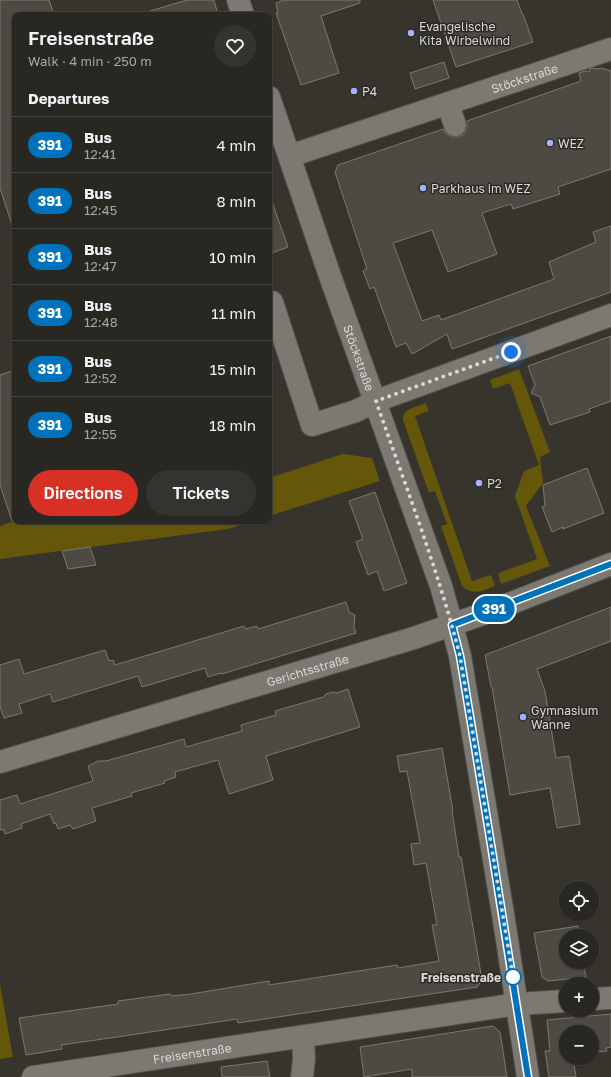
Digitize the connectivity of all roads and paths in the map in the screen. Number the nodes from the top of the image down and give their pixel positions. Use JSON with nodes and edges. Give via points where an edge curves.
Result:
{"nodes":[{"id":1,"x":238,"y":0,"type":"edge"},
{"id":2,"x":242,"y":12,"type":"edge"},
{"id":3,"x":611,"y":49,"type":"edge"},
{"id":4,"x":448,"y":104,"type":"junction"},
{"id":5,"x":273,"y":120,"type":"edge"},
{"id":6,"x":455,"y":125,"type":"dead end"},
{"id":7,"x":290,"y":156,"type":"junction"},
{"id":8,"x":272,"y":302,"type":"dead end"},
{"id":9,"x":611,"y":315,"type":"edge"},
{"id":10,"x":376,"y":401,"type":"junction"},
{"id":11,"x":611,"y":564,"type":"edge"},
{"id":12,"x":452,"y":625,"type":"junction"},
{"id":13,"x":0,"y":762,"type":"edge"},
{"id":14,"x":611,"y":998,"type":"edge"},
{"id":15,"x":599,"y":999,"type":"edge"},
{"id":16,"x":559,"y":1001,"type":"edge"},
{"id":17,"x":517,"y":1004,"type":"junction"},
{"id":18,"x":303,"y":1037,"type":"junction"},
{"id":19,"x":33,"y":1077,"type":"edge"},
{"id":20,"x":302,"y":1077,"type":"edge"},
{"id":21,"x":528,"y":1077,"type":"edge"}],
"edges":[{"from":1,"to":2,"type":"street"},
{"from":3,"to":4,"type":"street","name":"Stöckstraße"},
{"from":4,"to":6,"type":"street"},
{"from":4,"to":7,"type":"street","name":"Stöckstraße"},
{"from":5,"to":7,"type":"street","name":"Stöckstraße"},
{"from":7,"to":10,"type":"street","name":"Stöckstraße","via":[[330,276]]},
{"from":8,"to":10,"type":"street","via":[[312,425],[356,411]]},
{"from":9,"to":10,"type":"street"},
{"from":10,"to":12,"type":"street","name":"Stöckstraße"},
{"from":11,"to":12,"type":"street","name":"Gerichtsstraße"},
{"from":12,"to":13,"type":"street","name":"Gerichtsstraße"},
{"from":12,"to":17,"type":"street","name":"Stöckstraße","via":[[460,656]]},
{"from":14,"to":15,"type":"street"},
{"from":16,"to":17,"type":"street","name":"Freisenstraße"},
{"from":17,"to":18,"type":"street","name":"Freisenstraße"},
{"from":17,"to":21,"type":"street","name":"Stöckstraße"},
{"from":18,"to":19,"type":"street","name":"Freisenstraße"},
{"from":18,"to":20,"type":"street"}]}
